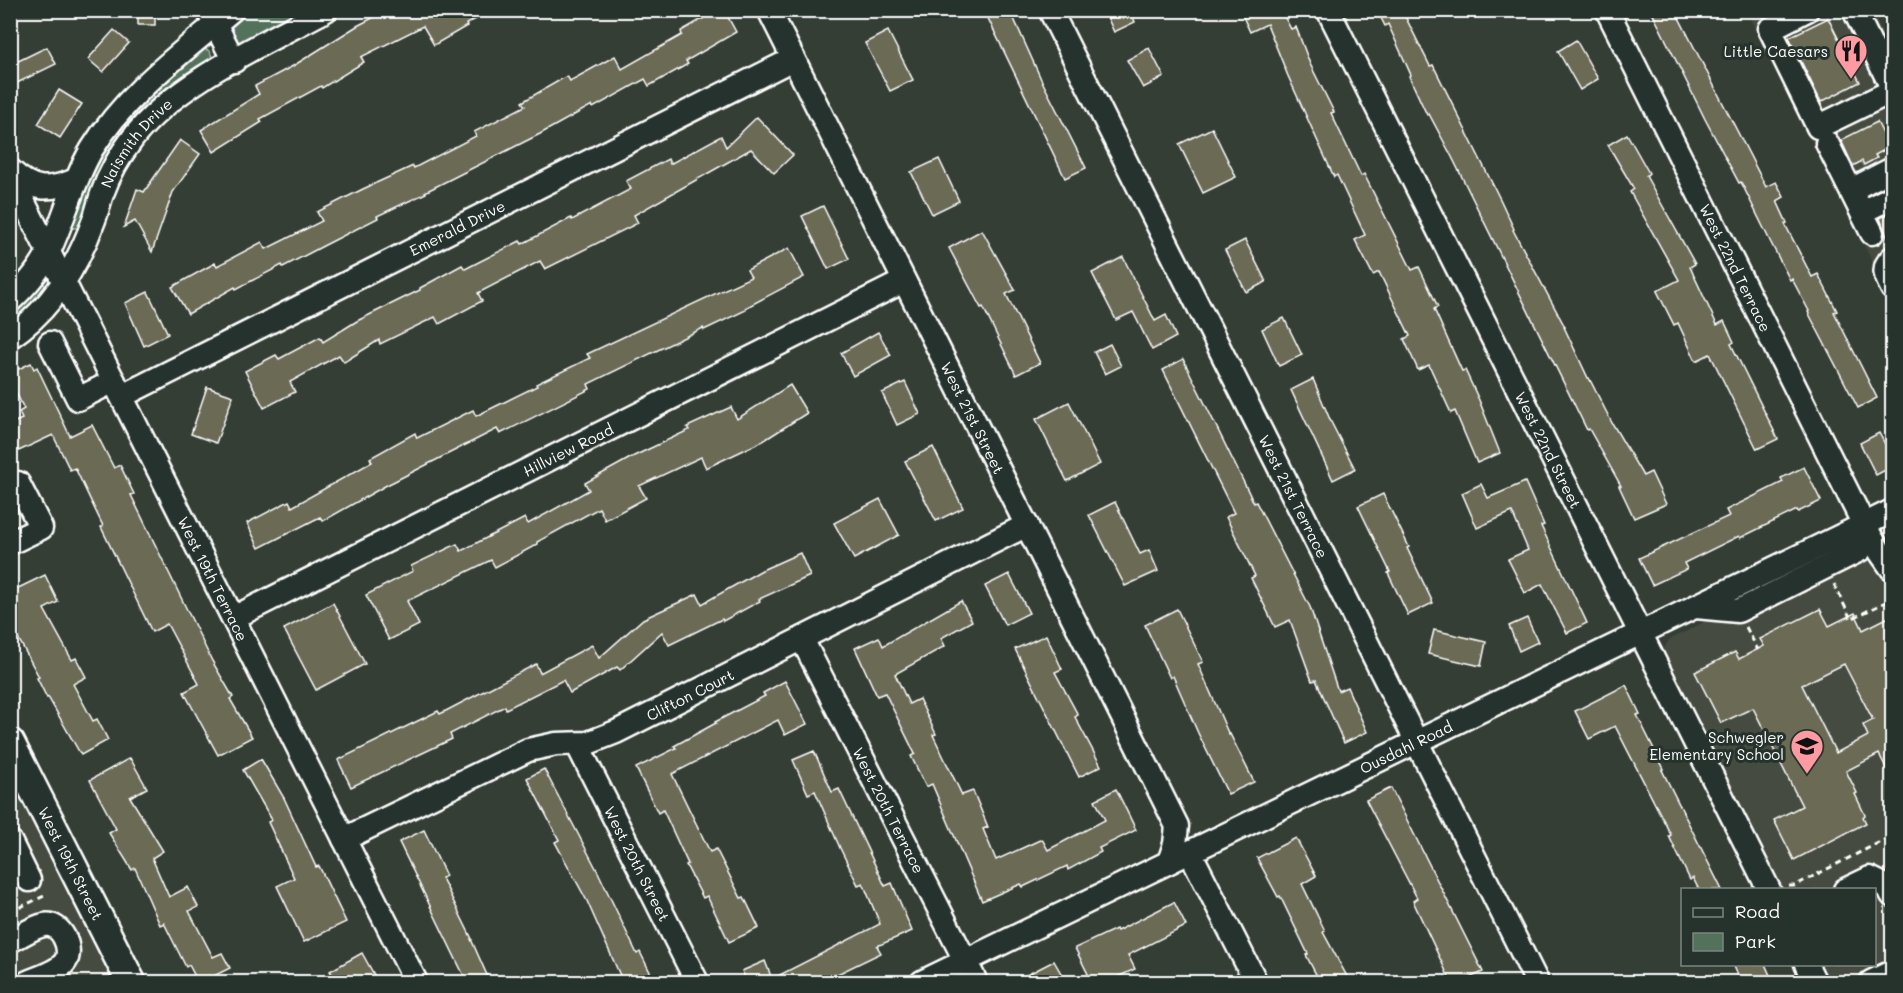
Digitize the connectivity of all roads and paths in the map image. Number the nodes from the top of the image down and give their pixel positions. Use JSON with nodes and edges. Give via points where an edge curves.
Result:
{"nodes":[{"id":1,"x":326,"y":10,"type":"edge"},
{"id":2,"x":769,"y":10,"type":"edge"},
{"id":3,"x":1050,"y":10,"type":"edge"},
{"id":4,"x":1328,"y":10,"type":"edge"},
{"id":5,"x":1607,"y":10,"type":"edge"},
{"id":6,"x":1807,"y":10,"type":"edge"},
{"id":7,"x":1854,"y":10,"type":"edge"},
{"id":8,"x":219,"y":15,"type":"edge"},
{"id":9,"x":793,"y":59,"type":"junction"},
{"id":10,"x":234,"y":61,"type":"junction"},
{"id":11,"x":1893,"y":89,"type":"edge"},
{"id":12,"x":1827,"y":143,"type":"dead end"},
{"id":13,"x":1893,"y":170,"type":"edge"},
{"id":14,"x":10,"y":173,"type":"edge"},
{"id":15,"x":76,"y":180,"type":"junction"},
{"id":16,"x":1851,"y":190,"type":"junction"},
{"id":17,"x":1893,"y":197,"type":"edge"},
{"id":18,"x":1862,"y":212,"type":"junction"},
{"id":19,"x":1872,"y":233,"type":"dead end"},
{"id":20,"x":49,"y":252,"type":"junction"},
{"id":21,"x":1893,"y":258,"type":"edge"},
{"id":22,"x":904,"y":281,"type":"junction"},
{"id":23,"x":64,"y":282,"type":"junction"},
{"id":24,"x":1893,"y":288,"type":"edge"},
{"id":25,"x":10,"y":302,"type":"edge"},
{"id":26,"x":10,"y":337,"type":"edge"},
{"id":27,"x":50,"y":344,"type":"dead end"},
{"id":28,"x":118,"y":388,"type":"junction"},
{"id":29,"x":10,"y":487,"type":"edge"},
{"id":30,"x":1893,"y":511,"type":"edge"},
{"id":31,"x":1027,"y":525,"type":"junction"},
{"id":32,"x":1864,"y":525,"type":"junction"},
{"id":33,"x":10,"y":543,"type":"edge"},
{"id":34,"x":1893,"y":568,"type":"edge"},
{"id":35,"x":1830,"y":578,"type":"dead end"},
{"id":36,"x":1893,"y":599,"type":"edge"},
{"id":37,"x":233,"y":618,"type":"junction"},
{"id":38,"x":1743,"y":620,"type":"dead end"},
{"id":39,"x":1640,"y":633,"type":"junction"},
{"id":40,"x":802,"y":639,"type":"junction"},
{"id":41,"x":1758,"y":650,"type":"dead end"},
{"id":42,"x":1417,"y":742,"type":"junction"},
{"id":43,"x":10,"y":743,"type":"edge"},
{"id":44,"x":577,"y":744,"type":"junction"},
{"id":45,"x":19,"y":783,"type":"edge"},
{"id":46,"x":1177,"y":826,"type":"junction"},
{"id":47,"x":1893,"y":836,"type":"edge"},
{"id":48,"x":344,"y":839,"type":"junction"},
{"id":49,"x":1217,"y":839,"type":"junction"},
{"id":50,"x":10,"y":841,"type":"edge"},
{"id":51,"x":1190,"y":852,"type":"junction"},
{"id":52,"x":1169,"y":862,"type":"junction"},
{"id":53,"x":37,"y":888,"type":"joint"},
{"id":54,"x":1779,"y":888,"type":"edge"},
{"id":55,"x":1849,"y":888,"type":"edge"},
{"id":56,"x":1893,"y":895,"type":"edge"},
{"id":57,"x":10,"y":912,"type":"edge"},
{"id":58,"x":10,"y":941,"type":"edge"},
{"id":59,"x":965,"y":961,"type":"junction"},
{"id":60,"x":1807,"y":966,"type":"edge"},
{"id":61,"x":1893,"y":972,"type":"edge"},
{"id":62,"x":28,"y":982,"type":"edge"},
{"id":63,"x":131,"y":982,"type":"edge"},
{"id":64,"x":416,"y":982,"type":"edge"},
{"id":65,"x":697,"y":982,"type":"edge"},
{"id":66,"x":922,"y":982,"type":"edge"},
{"id":67,"x":976,"y":982,"type":"edge"},
{"id":68,"x":1256,"y":982,"type":"edge"},
{"id":69,"x":1537,"y":982,"type":"edge"},
{"id":70,"x":1815,"y":982,"type":"edge"},
{"id":71,"x":1871,"y":982,"type":"edge"}],
"edges":[{"from":1,"to":10,"type":"street","name":"Naismith Drive"},
{"from":2,"to":9,"type":"street","name":"West 21st Street"},
{"from":3,"to":42,"type":"street","name":"West 21st Terrace"},
{"from":4,"to":39,"type":"street","name":"West 22nd Street"},
{"from":5,"to":32,"type":"street","name":"West 22nd Terrace"},
{"from":6,"to":11,"type":"street","via":[[1770,29],[1818,128]]},
{"from":7,"to":11,"type":"street"},
{"from":8,"to":10,"type":"street"},
{"from":8,"to":15,"type":"street","name":"Naismith Drive","via":[[130,99],[92,149]]},
{"from":9,"to":22,"type":"street","name":"West 21st Street"},
{"from":9,"to":28,"type":"street","name":"Emerald Drive"},
{"from":10,"to":23,"type":"street","name":"Naismith Drive","via":[[163,106],[133,138],[111,174],[81,252]]},
{"from":12,"to":16,"type":"street"},
{"from":13,"to":16,"type":"street"},
{"from":14,"to":15,"type":"street","via":[[30,186],[50,189]]},
{"from":14,"to":20,"type":"street","name":"West 19th Terrace"},
{"from":15,"to":20,"type":"street","name":"Naismith Drive"},
{"from":16,"to":18,"type":"street"},
{"from":17,"to":18,"type":"street"},
{"from":18,"to":19,"type":"street"},
{"from":20,"to":23,"type":"street","name":"West 19th Terrace"},
{"from":20,"to":25,"type":"street","name":"Naismith Drive","via":[[28,284]]},
{"from":21,"to":24,"type":"street","via":[[1885,270]]},
{"from":22,"to":31,"type":"street","name":"West 21st Street"},
{"from":22,"to":37,"type":"street","name":"Hillview Road"},
{"from":23,"to":26,"type":"street","name":"Naismith Drive","via":[[42,311]]},
{"from":23,"to":28,"type":"street","name":"West 19th Terrace"},
{"from":27,"to":28,"type":"street","name":"Emerald Drive","via":[[78,399]]},
{"from":28,"to":37,"type":"street","name":"West 19th Terrace"},
{"from":29,"to":33,"type":"street","via":[[18,483],[40,528]]},
{"from":30,"to":32,"type":"street","name":"Ousdahl Road"},
{"from":31,"to":40,"type":"street","name":"Clifton Court"},
{"from":31,"to":46,"type":"street","name":"West 21st Street"},
{"from":32,"to":34,"type":"street","name":"West 22nd Terrace"},
{"from":32,"to":39,"type":"street","name":"Ousdahl Road"},
{"from":35,"to":36,"type":"path","via":[[1851,619]]},
{"from":37,"to":48,"type":"street","name":"West 19th Terrace"},
{"from":38,"to":41,"type":"path"},
{"from":39,"to":42,"type":"street","name":"Ousdahl Road"},
{"from":39,"to":54,"type":"street","name":"West 22nd Street"},
{"from":40,"to":44,"type":"street","name":"Clifton Court","via":[[616,732]]},
{"from":40,"to":59,"type":"street","name":"West 20th Terrace"},
{"from":42,"to":49,"type":"street","name":"Ousdahl Road"},
{"from":42,"to":69,"type":"street","name":"West 21st Terrace"},
{"from":43,"to":45,"type":"main road","name":"West 19th Street"},
{"from":44,"to":48,"type":"street","name":"Clifton Court","via":[[528,750]]},
{"from":44,"to":65,"type":"street","name":"West 20th Street"},
{"from":45,"to":63,"type":"main road","name":"West 19th Street"},
{"from":46,"to":49,"type":"street","via":[[1199,838]]},
{"from":46,"to":52,"type":"street"},
{"from":47,"to":54,"type":"path","via":[[1794,886]]},
{"from":48,"to":64,"type":"street","name":"West 19th Terrace"},
{"from":49,"to":51,"type":"street","name":"Ousdahl Road"},
{"from":50,"to":53,"type":"street"},
{"from":51,"to":52,"type":"street","name":"Ousdahl Road"},
{"from":51,"to":68,"type":"street"},
{"from":52,"to":59,"type":"street","name":"Ousdahl Road"},
{"from":53,"to":57,"type":"path"},
{"from":55,"to":56,"type":"street","via":[[1870,878],[1888,887]]},
{"from":58,"to":62,"type":"street","via":[[51,924],[69,950],[60,967]]},
{"from":59,"to":66,"type":"street","name":"Ousdahl Road"},
{"from":59,"to":67,"type":"street","name":"West 20th Terrace"},
{"from":60,"to":70,"type":"street"},
{"from":61,"to":71,"type":"street"}]}
